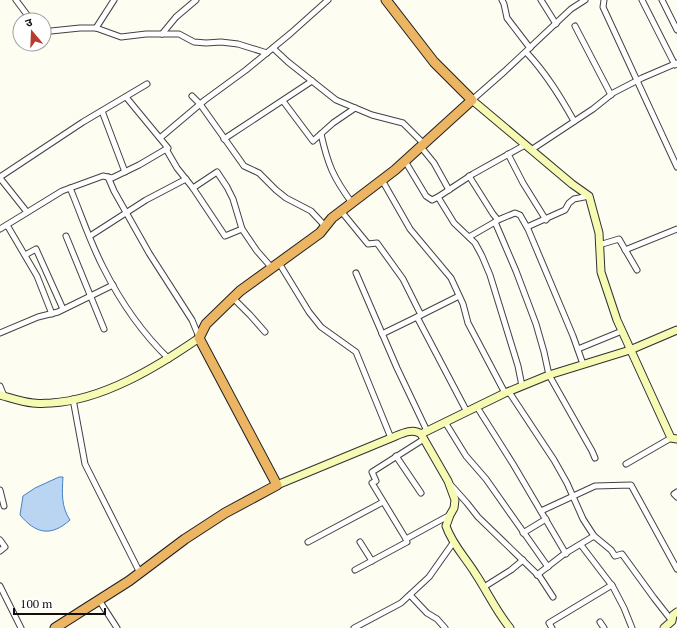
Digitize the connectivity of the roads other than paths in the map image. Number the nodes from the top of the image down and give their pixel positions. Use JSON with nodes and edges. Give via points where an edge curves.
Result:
{"nodes":[{"id":1,"x":16,"y":0,"type":"edge"},
{"id":2,"x":114,"y":0,"type":"edge"},
{"id":3,"x":196,"y":0,"type":"edge"},
{"id":4,"x":328,"y":0,"type":"edge"},
{"id":5,"x":388,"y":0,"type":"edge"},
{"id":6,"x":502,"y":0,"type":"edge"},
{"id":7,"x":541,"y":0,"type":"edge"},
{"id":8,"x":585,"y":0,"type":"edge"},
{"id":9,"x":604,"y":0,"type":"edge"},
{"id":10,"x":642,"y":0,"type":"edge"},
{"id":11,"x":662,"y":0,"type":"edge"},
{"id":12,"x":578,"y":2,"type":"edge"},
{"id":13,"x":25,"y":12,"type":"edge"},
{"id":14,"x":556,"y":24,"type":"junction"},
{"id":15,"x":575,"y":26,"type":"dead end"},
{"id":16,"x":96,"y":28,"type":"junction"},
{"id":17,"x":677,"y":30,"type":"edge"},
{"id":18,"x":52,"y":31,"type":"edge"},
{"id":19,"x":162,"y":34,"type":"junction"},
{"id":20,"x":273,"y":48,"type":"junction"},
{"id":21,"x":528,"y":50,"type":"junction"},
{"id":22,"x":267,"y":53,"type":"junction"},
{"id":23,"x":676,"y":64,"type":"edge"},
{"id":24,"x":312,"y":81,"type":"junction"},
{"id":25,"x":637,"y":81,"type":"junction"},
{"id":26,"x":147,"y":84,"type":"dead end"},
{"id":27,"x":611,"y":95,"type":"junction"},
{"id":28,"x":192,"y":96,"type":"dead end"},
{"id":29,"x":126,"y":97,"type":"junction"},
{"id":30,"x":472,"y":100,"type":"junction"},
{"id":31,"x":282,"y":101,"type":"junction"},
{"id":32,"x":200,"y":104,"type":"junction"},
{"id":33,"x":355,"y":108,"type":"junction"},
{"id":34,"x":102,"y":111,"type":"junction"},
{"id":35,"x":574,"y":121,"type":"junction"},
{"id":36,"x":321,"y":134,"type":"junction"},
{"id":37,"x":160,"y":138,"type":"junction"},
{"id":38,"x":224,"y":139,"type":"junction"},
{"id":39,"x":423,"y":145,"type":"junction"},
{"id":40,"x":525,"y":145,"type":"junction"},
{"id":41,"x":166,"y":149,"type":"junction"},
{"id":42,"x":531,"y":150,"type":"junction"},
{"id":43,"x":508,"y":154,"type":"junction"},
{"id":44,"x":405,"y":161,"type":"junction"},
{"id":45,"x":677,"y":167,"type":"edge"},
{"id":46,"x":125,"y":172,"type":"junction"},
{"id":47,"x":470,"y":176,"type":"junction"},
{"id":48,"x":0,"y":177,"type":"edge"},
{"id":49,"x":108,"y":177,"type":"junction"},
{"id":50,"x":186,"y":179,"type":"junction"},
{"id":51,"x":382,"y":180,"type":"junction"},
{"id":52,"x":70,"y":188,"type":"junction"},
{"id":53,"x":193,"y":188,"type":"junction"},
{"id":54,"x":449,"y":190,"type":"junction"},
{"id":55,"x":589,"y":196,"type":"junction"},
{"id":56,"x":438,"y":197,"type":"junction"},
{"id":57,"x":352,"y":203,"type":"junction"},
{"id":58,"x":341,"y":211,"type":"junction"},
{"id":59,"x":27,"y":212,"type":"junction"},
{"id":60,"x":127,"y":213,"type":"junction"},
{"id":61,"x":546,"y":220,"type":"junction"},
{"id":62,"x":497,"y":221,"type":"junction"},
{"id":63,"x":7,"y":225,"type":"junction"},
{"id":64,"x":325,"y":226,"type":"junction"},
{"id":65,"x":527,"y":228,"type":"junction"},
{"id":66,"x":0,"y":229,"type":"edge"},
{"id":67,"x":677,"y":229,"type":"edge"},
{"id":68,"x":242,"y":230,"type":"junction"},
{"id":69,"x":66,"y":236,"type":"dead end"},
{"id":70,"x":90,"y":236,"type":"junction"},
{"id":71,"x":469,"y":237,"type":"junction"},
{"id":72,"x":599,"y":245,"type":"junction"},
{"id":73,"x":625,"y":250,"type":"junction"},
{"id":74,"x":25,"y":254,"type":"junction"},
{"id":75,"x":275,"y":265,"type":"junction"},
{"id":76,"x":637,"y":270,"type":"dead end"},
{"id":77,"x":356,"y":273,"type":"dead end"},
{"id":78,"x":112,"y":285,"type":"junction"},
{"id":79,"x":90,"y":295,"type":"junction"},
{"id":80,"x":459,"y":296,"type":"junction"},
{"id":81,"x":233,"y":298,"type":"junction"},
{"id":82,"x":63,"y":309,"type":"junction"},
{"id":83,"x":52,"y":314,"type":"junction"},
{"id":84,"x":419,"y":316,"type":"junction"},
{"id":85,"x":104,"y":329,"type":"dead end"},
{"id":86,"x":677,"y":330,"type":"edge"},
{"id":87,"x":622,"y":331,"type":"junction"},
{"id":88,"x":265,"y":332,"type":"dead end"},
{"id":89,"x":0,"y":334,"type":"edge"},
{"id":90,"x":382,"y":334,"type":"junction"},
{"id":91,"x":199,"y":338,"type":"junction"},
{"id":92,"x":578,"y":349,"type":"junction"},
{"id":93,"x":630,"y":350,"type":"junction"},
{"id":94,"x":169,"y":359,"type":"junction"},
{"id":95,"x":583,"y":364,"type":"junction"},
{"id":96,"x":549,"y":375,"type":"junction"},
{"id":97,"x":0,"y":386,"type":"edge"},
{"id":98,"x":522,"y":386,"type":"junction"},
{"id":99,"x":507,"y":392,"type":"junction"},
{"id":100,"x":2,"y":396,"type":"edge"},
{"id":101,"x":73,"y":399,"type":"junction"},
{"id":102,"x":477,"y":407,"type":"junction"},
{"id":103,"x":467,"y":412,"type":"junction"},
{"id":104,"x":445,"y":422,"type":"junction"},
{"id":105,"x":424,"y":435,"type":"junction"},
{"id":106,"x":390,"y":438,"type":"junction"},
{"id":107,"x":674,"y":438,"type":"edge"},
{"id":108,"x":396,"y":456,"type":"junction"},
{"id":109,"x":594,"y":458,"type":"dead end"},
{"id":110,"x":626,"y":464,"type":"dead end"},
{"id":111,"x":448,"y":481,"type":"junction"},
{"id":112,"x":277,"y":485,"type":"junction"},
{"id":113,"x":0,"y":490,"type":"edge"},
{"id":114,"x":677,"y":492,"type":"edge"},
{"id":115,"x":421,"y":493,"type":"dead end"},
{"id":116,"x":573,"y":495,"type":"junction"},
{"id":117,"x":677,"y":497,"type":"edge"},
{"id":118,"x":383,"y":502,"type":"junction"},
{"id":119,"x":4,"y":506,"type":"dead end"},
{"id":120,"x":541,"y":511,"type":"junction"},
{"id":121,"x":450,"y":515,"type":"junction"},
{"id":122,"x":546,"y":519,"type":"junction"},
{"id":123,"x":523,"y":533,"type":"junction"},
{"id":124,"x":594,"y":536,"type":"junction"},
{"id":125,"x":406,"y":539,"type":"junction"},
{"id":126,"x":0,"y":540,"type":"edge"},
{"id":127,"x":308,"y":542,"type":"dead end"},
{"id":128,"x":360,"y":542,"type":"dead end"},
{"id":129,"x":453,"y":543,"type":"junction"},
{"id":130,"x":581,"y":545,"type":"junction"},
{"id":131,"x":0,"y":550,"type":"edge"},
{"id":132,"x":566,"y":554,"type":"junction"},
{"id":133,"x":523,"y":560,"type":"junction"},
{"id":134,"x":372,"y":561,"type":"junction"},
{"id":135,"x":548,"y":568,"type":"junction"},
{"id":136,"x":677,"y":569,"type":"edge"},
{"id":137,"x":355,"y":570,"type":"dead end"},
{"id":138,"x":140,"y":573,"type":"junction"},
{"id":139,"x":537,"y":575,"type":"junction"},
{"id":140,"x":612,"y":585,"type":"junction"},
{"id":141,"x":0,"y":586,"type":"edge"},
{"id":142,"x":484,"y":587,"type":"junction"},
{"id":143,"x":410,"y":594,"type":"junction"},
{"id":144,"x":553,"y":597,"type":"dead end"},
{"id":145,"x":99,"y":600,"type":"junction"},
{"id":146,"x":677,"y":612,"type":"edge"},
{"id":147,"x":672,"y":620,"type":"junction"},
{"id":148,"x":600,"y":622,"type":"dead end"},
{"id":149,"x":22,"y":628,"type":"edge"},
{"id":150,"x":55,"y":628,"type":"edge"},
{"id":151,"x":117,"y":628,"type":"edge"},
{"id":152,"x":354,"y":628,"type":"edge"},
{"id":153,"x":445,"y":628,"type":"edge"},
{"id":154,"x":510,"y":628,"type":"edge"},
{"id":155,"x":552,"y":628,"type":"edge"},
{"id":156,"x":604,"y":628,"type":"edge"},
{"id":157,"x":632,"y":628,"type":"edge"},
{"id":158,"x":664,"y":628,"type":"edge"}],
"edges":[{"from":1,"to":13,"type":"street"},
{"from":2,"to":16,"type":"street"},
{"from":3,"to":19,"type":"street","via":[[176,17]]},
{"from":4,"to":20,"type":"street"},
{"from":5,"to":30,"type":"highway","via":[[434,62]]},
{"from":6,"to":21,"type":"street","via":[[507,18]]},
{"from":7,"to":14,"type":"street"},
{"from":8,"to":12,"type":"street"},
{"from":9,"to":25,"type":"street","via":[[603,7]]},
{"from":10,"to":23,"type":"street"},
{"from":11,"to":17,"type":"street"},
{"from":12,"to":14,"type":"street"},
{"from":14,"to":21,"type":"street"},
{"from":15,"to":27,"type":"street"},
{"from":16,"to":18,"type":"street"},
{"from":16,"to":19,"type":"street","via":[[121,37]]},
{"from":19,"to":22,"type":"street","via":[[179,34],[194,42],[238,44]]},
{"from":20,"to":22,"type":"street"},
{"from":20,"to":24,"type":"street"},
{"from":21,"to":30,"type":"street"},
{"from":21,"to":35,"type":"street"},
{"from":22,"to":32,"type":"street"},
{"from":23,"to":25,"type":"street"},
{"from":24,"to":31,"type":"street"},
{"from":24,"to":33,"type":"street","via":[[336,100]]},
{"from":25,"to":27,"type":"street"},
{"from":25,"to":45,"type":"street"},
{"from":26,"to":29,"type":"street"},
{"from":27,"to":35,"type":"street"},
{"from":28,"to":32,"type":"street"},
{"from":29,"to":34,"type":"street"},
{"from":29,"to":37,"type":"street"},
{"from":30,"to":39,"type":"highway"},
{"from":30,"to":40,"type":"street"},
{"from":31,"to":36,"type":"street","via":[[313,141]]},
{"from":31,"to":38,"type":"street"},
{"from":32,"to":37,"type":"street"},
{"from":32,"to":38,"type":"street"},
{"from":33,"to":36,"type":"street"},
{"from":33,"to":39,"type":"street","via":[[403,122]]},
{"from":34,"to":46,"type":"street"},
{"from":34,"to":48,"type":"street"},
{"from":35,"to":42,"type":"street"},
{"from":36,"to":57,"type":"street","via":[[326,160]]},
{"from":37,"to":41,"type":"street","via":[[168,148]]},
{"from":38,"to":64,"type":"street","via":[[244,166],[259,173],[286,198],[311,211]]},
{"from":39,"to":44,"type":"highway"},
{"from":39,"to":54,"type":"street"},
{"from":40,"to":42,"type":"street"},
{"from":40,"to":43,"type":"street"},
{"from":41,"to":46,"type":"street"},
{"from":41,"to":50,"type":"street"},
{"from":42,"to":55,"type":"street"},
{"from":43,"to":47,"type":"street"},
{"from":43,"to":61,"type":"street"},
{"from":44,"to":51,"type":"highway"},
{"from":44,"to":56,"type":"street","via":[[426,196],[432,200]]},
{"from":46,"to":49,"type":"street","via":[[112,178]]},
{"from":47,"to":54,"type":"street"},
{"from":47,"to":62,"type":"street"},
{"from":48,"to":59,"type":"street"},
{"from":49,"to":52,"type":"street","via":[[103,176]]},
{"from":49,"to":60,"type":"street"},
{"from":50,"to":53,"type":"street"},
{"from":50,"to":60,"type":"street"},
{"from":51,"to":57,"type":"highway"},
{"from":51,"to":80,"type":"street","via":[[410,229],[451,278]]},
{"from":52,"to":59,"type":"street"},
{"from":52,"to":70,"type":"street"},
{"from":53,"to":68,"type":"street","via":[[225,236]]},
{"from":53,"to":68,"type":"street","via":[[217,172],[233,199]]},
{"from":54,"to":56,"type":"street"},
{"from":55,"to":61,"type":"street","via":[[574,199],[565,210]]},
{"from":55,"to":72,"type":"street","via":[[599,233]]},
{"from":56,"to":71,"type":"street","via":[[454,223]]},
{"from":57,"to":58,"type":"highway"},
{"from":58,"to":64,"type":"highway"},
{"from":58,"to":84,"type":"street","via":[[368,244],[377,243],[402,279]]},
{"from":59,"to":63,"type":"street"},
{"from":60,"to":70,"type":"street"},
{"from":60,"to":91,"type":"street","via":[[192,320]]},
{"from":61,"to":65,"type":"street"},
{"from":62,"to":65,"type":"street","via":[[515,213],[520,215]]},
{"from":62,"to":71,"type":"street"},
{"from":62,"to":96,"type":"street","via":[[536,324]]},
{"from":63,"to":66,"type":"street"},
{"from":63,"to":74,"type":"street"},
{"from":64,"to":75,"type":"highway","via":[[320,233]]},
{"from":65,"to":92,"type":"street"},
{"from":67,"to":73,"type":"street"},
{"from":68,"to":75,"type":"street","via":[[257,251]]},
{"from":69,"to":79,"type":"street"},
{"from":70,"to":78,"type":"street"},
{"from":71,"to":98,"type":"street","via":[[475,243],[490,274]]},
{"from":72,"to":73,"type":"street","via":[[619,239]]},
{"from":72,"to":87,"type":"street","via":[[601,272]]},
{"from":73,"to":76,"type":"street"},
{"from":74,"to":82,"type":"street","via":[[36,249]]},
{"from":74,"to":83,"type":"street"},
{"from":75,"to":81,"type":"highway"},
{"from":75,"to":106,"type":"street","via":[[321,327],[356,352]]},
{"from":77,"to":90,"type":"street"},
{"from":78,"to":79,"type":"street"},
{"from":78,"to":94,"type":"street","via":[[132,316]]},
{"from":79,"to":82,"type":"street"},
{"from":79,"to":85,"type":"street"},
{"from":80,"to":84,"type":"street"},
{"from":80,"to":99,"type":"street","via":[[468,323]]},
{"from":81,"to":88,"type":"street"},
{"from":81,"to":91,"type":"highway","via":[[206,324]]},
{"from":82,"to":83,"type":"street"},
{"from":83,"to":89,"type":"street","via":[[38,317]]},
{"from":84,"to":90,"type":"street"},
{"from":84,"to":103,"type":"street"},
{"from":86,"to":93,"type":"street"},
{"from":87,"to":92,"type":"street"},
{"from":87,"to":93,"type":"street"},
{"from":90,"to":105,"type":"street"},
{"from":91,"to":94,"type":"street"},
{"from":91,"to":112,"type":"highway"},
{"from":92,"to":95,"type":"street"},
{"from":93,"to":95,"type":"street"},
{"from":93,"to":107,"type":"street"},
{"from":94,"to":101,"type":"street","via":[[115,386]]},
{"from":95,"to":96,"type":"street"},
{"from":96,"to":98,"type":"street"},
{"from":96,"to":109,"type":"street"},
{"from":97,"to":100,"type":"street"},
{"from":98,"to":99,"type":"street"},
{"from":99,"to":102,"type":"street"},
{"from":99,"to":116,"type":"street","via":[[554,460]]},
{"from":100,"to":101,"type":"street","via":[[34,404]]},
{"from":101,"to":138,"type":"street","via":[[85,464]]},
{"from":102,"to":103,"type":"street"},
{"from":102,"to":120,"type":"street"},
{"from":103,"to":104,"type":"street"},
{"from":104,"to":105,"type":"street"},
{"from":104,"to":123,"type":"street","via":[[466,456],[486,479]]},
{"from":105,"to":106,"type":"street","via":[[407,432]]},
{"from":105,"to":108,"type":"street"},
{"from":105,"to":111,"type":"street"},
{"from":106,"to":112,"type":"street"},
{"from":107,"to":110,"type":"street"},
{"from":108,"to":115,"type":"street"},
{"from":108,"to":118,"type":"street","via":[[372,472],[376,481],[372,483]]},
{"from":111,"to":121,"type":"street","via":[[455,500]]},
{"from":111,"to":133,"type":"street","via":[[478,517]]},
{"from":112,"to":138,"type":"highway","via":[[225,513]]},
{"from":113,"to":119,"type":"street"},
{"from":114,"to":117,"type":"street","via":[[674,494]]},
{"from":116,"to":120,"type":"street"},
{"from":116,"to":124,"type":"street"},
{"from":116,"to":136,"type":"street","via":[[595,486],[631,485]]},
{"from":118,"to":125,"type":"street"},
{"from":118,"to":127,"type":"street"},
{"from":120,"to":122,"type":"street"},
{"from":121,"to":125,"type":"street"},
{"from":121,"to":129,"type":"street","via":[[446,526]]},
{"from":122,"to":123,"type":"street"},
{"from":122,"to":132,"type":"street"},
{"from":123,"to":135,"type":"street"},
{"from":124,"to":130,"type":"street"},
{"from":124,"to":147,"type":"street","via":[[615,556],[622,554]]},
{"from":125,"to":134,"type":"street","via":[[406,542]]},
{"from":126,"to":131,"type":"street","via":[[5,547]]},
{"from":128,"to":134,"type":"street"},
{"from":129,"to":142,"type":"street"},
{"from":129,"to":143,"type":"street","via":[[429,577]]},
{"from":130,"to":132,"type":"street"},
{"from":130,"to":140,"type":"street"},
{"from":132,"to":135,"type":"street"},
{"from":133,"to":139,"type":"street"},
{"from":133,"to":142,"type":"street"},
{"from":134,"to":137,"type":"street"},
{"from":135,"to":139,"type":"street"},
{"from":138,"to":145,"type":"highway"},
{"from":139,"to":144,"type":"street"},
{"from":140,"to":155,"type":"street","via":[[549,623]]},
{"from":140,"to":157,"type":"street"},
{"from":141,"to":149,"type":"street"},
{"from":142,"to":154,"type":"street","via":[[500,616]]},
{"from":143,"to":152,"type":"street","via":[[401,603]]},
{"from":143,"to":153,"type":"street","via":[[426,613],[437,619]]},
{"from":145,"to":150,"type":"highway"},
{"from":145,"to":151,"type":"street"},
{"from":146,"to":147,"type":"street"},
{"from":147,"to":158,"type":"street"},
{"from":148,"to":156,"type":"street"}]}
